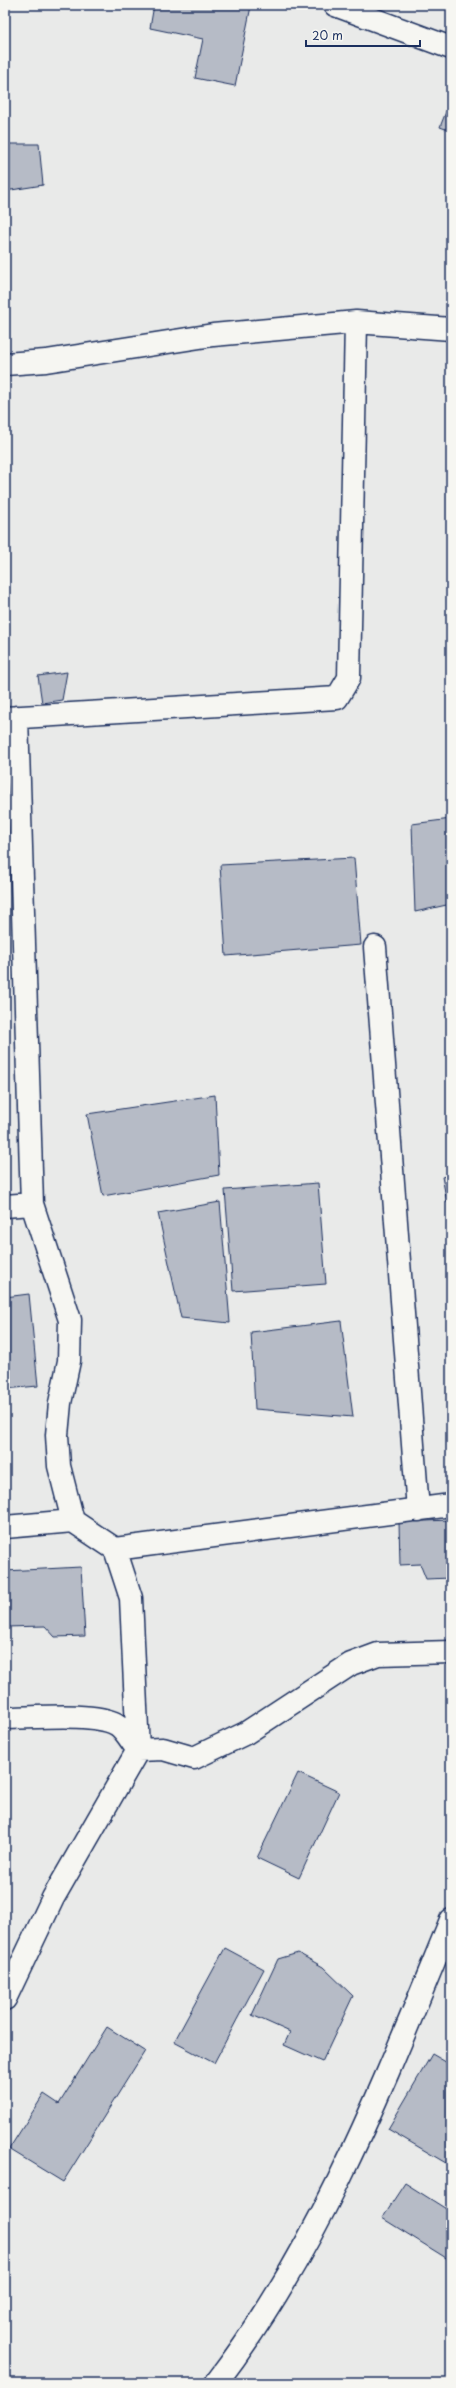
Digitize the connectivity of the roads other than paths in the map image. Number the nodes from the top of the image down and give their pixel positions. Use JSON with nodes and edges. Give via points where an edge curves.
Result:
{"nodes":[{"id":1,"x":335,"y":5,"type":"edge"},
{"id":2,"x":451,"y":48,"type":"edge"},
{"id":3,"x":356,"y":322,"type":"junction"},
{"id":4,"x":451,"y":329,"type":"edge"},
{"id":5,"x":5,"y":364,"type":"edge"},
{"id":6,"x":11,"y":718,"type":"edge"},
{"id":7,"x":375,"y":947,"type":"dead end"},
{"id":8,"x":32,"y":1204,"type":"junction"},
{"id":9,"x":5,"y":1206,"type":"edge"},
{"id":10,"x":451,"y":1505,"type":"edge"},
{"id":11,"x":418,"y":1510,"type":"junction"},
{"id":12,"x":73,"y":1521,"type":"junction"},
{"id":13,"x":5,"y":1527,"type":"edge"},
{"id":14,"x":114,"y":1549,"type":"junction"},
{"id":15,"x":451,"y":1652,"type":"edge"},
{"id":16,"x":5,"y":1718,"type":"edge"},
{"id":17,"x":138,"y":1750,"type":"junction"},
{"id":18,"x":451,"y":1920,"type":"edge"},
{"id":19,"x":5,"y":1999,"type":"edge"},
{"id":20,"x":216,"y":2383,"type":"edge"}],
"edges":[{"from":1,"to":2,"type":"street"},
{"from":3,"to":4,"type":"street"},
{"from":3,"to":5,"type":"street","via":[[213,335],[46,361]]},
{"from":3,"to":6,"type":"street","via":[[349,678],[337,698]]},
{"from":6,"to":8,"type":"street"},
{"from":7,"to":11,"type":"street"},
{"from":8,"to":9,"type":"street"},
{"from":8,"to":12,"type":"street","via":[[70,1320],[70,1361],[60,1403],[57,1435],[59,1466]]},
{"from":10,"to":11,"type":"street"},
{"from":11,"to":14,"type":"street"},
{"from":12,"to":13,"type":"street"},
{"from":12,"to":14,"type":"street"},
{"from":14,"to":17,"type":"street","via":[[131,1598]]},
{"from":15,"to":17,"type":"street","via":[[378,1654],[351,1664],[246,1733],[194,1758],[163,1749]]},
{"from":16,"to":17,"type":"street","via":[[90,1718],[107,1721],[118,1724]]},
{"from":17,"to":19,"type":"street","via":[[54,1898]]},
{"from":18,"to":20,"type":"street","via":[[373,2111],[291,2274]]}]}
